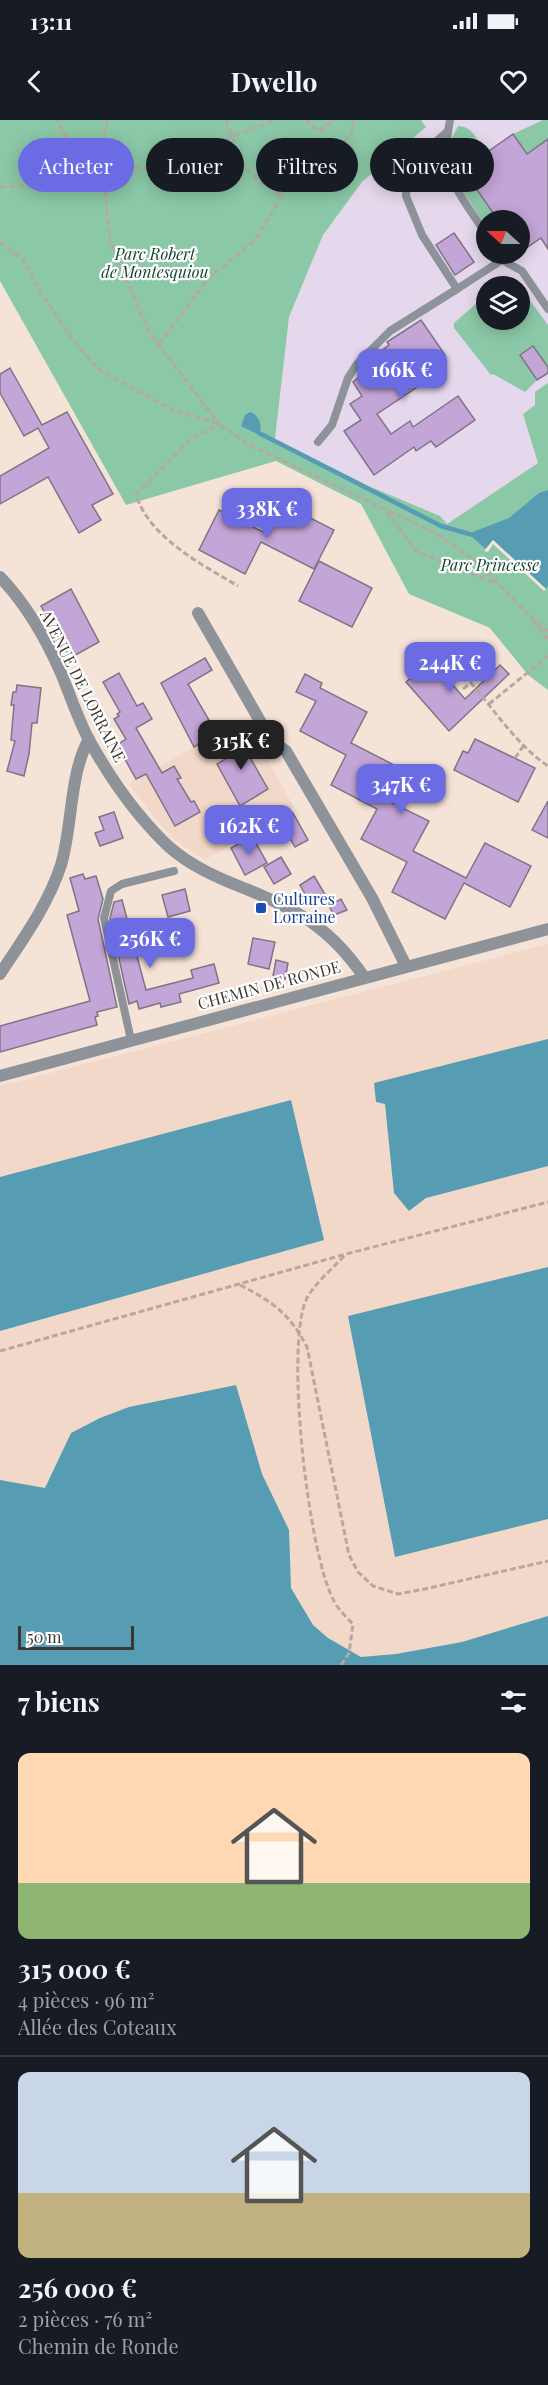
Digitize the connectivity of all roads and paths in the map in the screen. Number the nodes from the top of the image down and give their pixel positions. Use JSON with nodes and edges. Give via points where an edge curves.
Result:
{"nodes":[{"id":1,"x":57,"y":120,"type":"edge"},
{"id":2,"x":107,"y":120,"type":"edge"},
{"id":3,"x":226,"y":120,"type":"edge"},
{"id":4,"x":277,"y":120,"type":"edge"},
{"id":5,"x":306,"y":120,"type":"edge"},
{"id":6,"x":334,"y":120,"type":"edge"},
{"id":7,"x":352,"y":120,"type":"edge"},
{"id":8,"x":450,"y":120,"type":"edge"},
{"id":9,"x":448,"y":131,"type":"junction"},
{"id":10,"x":232,"y":136,"type":"junction"},
{"id":11,"x":66,"y":138,"type":"edge"},
{"id":12,"x":105,"y":138,"type":"edge"},
{"id":13,"x":134,"y":168,"type":"edge"},
{"id":14,"x":18,"y":186,"type":"edge"},
{"id":15,"x":0,"y":188,"type":"edge"},
{"id":16,"x":105,"y":192,"type":"edge"},
{"id":17,"x":282,"y":195,"type":"junction"},
{"id":18,"x":476,"y":217,"type":"edge"},
{"id":19,"x":0,"y":242,"type":"edge"},
{"id":20,"x":491,"y":264,"type":"edge"},
{"id":21,"x":511,"y":264,"type":"edge"},
{"id":22,"x":457,"y":289,"type":"junction"},
{"id":23,"x":548,"y":309,"type":"edge"},
{"id":24,"x":159,"y":344,"type":"junction"},
{"id":25,"x":219,"y":424,"type":"junction"},
{"id":26,"x":318,"y":442,"type":"dead end"},
{"id":27,"x":386,"y":510,"type":"junction"},
{"id":28,"x":0,"y":577,"type":"edge"},
{"id":29,"x":498,"y":584,"type":"junction"},
{"id":30,"x":238,"y":586,"type":"dead end"},
{"id":31,"x":198,"y":613,"type":"dead end"},
{"id":32,"x":528,"y":615,"type":"junction"},
{"id":33,"x":548,"y":631,"type":"edge"},
{"id":34,"x":548,"y":639,"type":"edge"},
{"id":35,"x":548,"y":656,"type":"edge"},
{"id":36,"x":462,"y":689,"type":"dead end"},
{"id":37,"x":489,"y":704,"type":"junction"},
{"id":38,"x":89,"y":739,"type":"junction"},
{"id":39,"x":524,"y":745,"type":"junction"},
{"id":40,"x":515,"y":758,"type":"dead end"},
{"id":41,"x":548,"y":766,"type":"edge"},
{"id":42,"x":174,"y":871,"type":"dead end"},
{"id":43,"x":548,"y":929,"type":"edge"},
{"id":44,"x":406,"y":966,"type":"junction"},
{"id":45,"x":0,"y":974,"type":"edge"},
{"id":46,"x":364,"y":977,"type":"junction"},
{"id":47,"x":131,"y":1040,"type":"junction"},
{"id":48,"x":0,"y":1076,"type":"edge"},
{"id":49,"x":548,"y":1202,"type":"edge"},
{"id":50,"x":346,"y":1254,"type":"junction"},
{"id":51,"x":238,"y":1284,"type":"junction"},
{"id":52,"x":299,"y":1331,"type":"junction"},
{"id":53,"x":0,"y":1350,"type":"edge"},
{"id":54,"x":548,"y":1561,"type":"edge"},
{"id":55,"x":341,"y":1665,"type":"edge"}],
"edges":[{"from":1,"to":11,"type":"path"},
{"from":2,"to":12,"type":"path"},
{"from":3,"to":10,"type":"path"},
{"from":4,"to":10,"type":"path"},
{"from":5,"to":6,"type":"path","via":[[319,131]]},
{"from":7,"to":17,"type":"path","via":[[354,128],[347,139],[295,174]]},
{"from":8,"to":9,"type":"lane"},
{"from":9,"to":18,"type":"lane","via":[[448,171]]},
{"from":9,"to":22,"type":"lane","via":[[407,167],[406,196],[426,244]]},
{"from":10,"to":13,"type":"path","via":[[183,167]]},
{"from":10,"to":17,"type":"path","via":[[241,162],[258,180]]},
{"from":14,"to":15,"type":"path"},
{"from":16,"to":24,"type":"path","via":[[110,242],[149,332]]},
{"from":17,"to":24,"type":"path","via":[[255,240],[207,280]]},
{"from":19,"to":25,"type":"path","via":[[24,261],[74,341],[98,369],[171,409]]},
{"from":20,"to":22,"type":"lane"},
{"from":21,"to":23,"type":"lane","via":[[522,271]]},
{"from":22,"to":26,"type":"lane","via":[[390,331],[357,364],[348,378],[332,425]]},
{"from":24,"to":25,"type":"path"},
{"from":25,"to":27,"type":"path","via":[[249,444]]},
{"from":25,"to":30,"type":"path","via":[[190,440],[136,495],[147,520],[188,556]]},
{"from":27,"to":29,"type":"path","via":[[434,532],[478,563]]},
{"from":27,"to":29,"type":"path","via":[[416,551]]},
{"from":28,"to":38,"type":"street","name":"AVENUE DE LORRAINE","via":[[34,622]]},
{"from":29,"to":32,"type":"path"},
{"from":31,"to":44,"type":"street","via":[[271,740],[286,751],[372,898]]},
{"from":32,"to":33,"type":"path"},
{"from":32,"to":34,"type":"path"},
{"from":35,"to":37,"type":"path"},
{"from":36,"to":37,"type":"path","via":[[471,683]]},
{"from":37,"to":39,"type":"path"},
{"from":38,"to":45,"type":"street","via":[[80,755],[61,865],[44,905]]},
{"from":38,"to":46,"type":"street","name":"AVENUE DE LORRAINE","via":[[142,820],[169,847],[209,874],[310,921],[333,937]]},
{"from":39,"to":40,"type":"path"},
{"from":39,"to":41,"type":"path"},
{"from":42,"to":47,"type":"lane","via":[[122,884],[111,891],[106,905],[104,918]]},
{"from":43,"to":44,"type":"street","name":"CHEMIN DE RONDE"},
{"from":44,"to":46,"type":"street","name":"CHEMIN DE RONDE"},
{"from":46,"to":47,"type":"street","name":"CHEMIN DE RONDE"},
{"from":47,"to":48,"type":"street","name":"CHEMIN DE RONDE"},
{"from":49,"to":50,"type":"path"},
{"from":50,"to":51,"type":"path"},
{"from":50,"to":52,"type":"path","via":[[307,1299]]},
{"from":51,"to":52,"type":"path","via":[[273,1302]]},
{"from":51,"to":53,"type":"path"},
{"from":52,"to":54,"type":"path","via":[[307,1347],[349,1555],[358,1572],[374,1586],[398,1594]]},
{"from":52,"to":55,"type":"path","via":[[299,1422],[317,1556],[333,1600],[353,1624],[350,1653]]}]}
